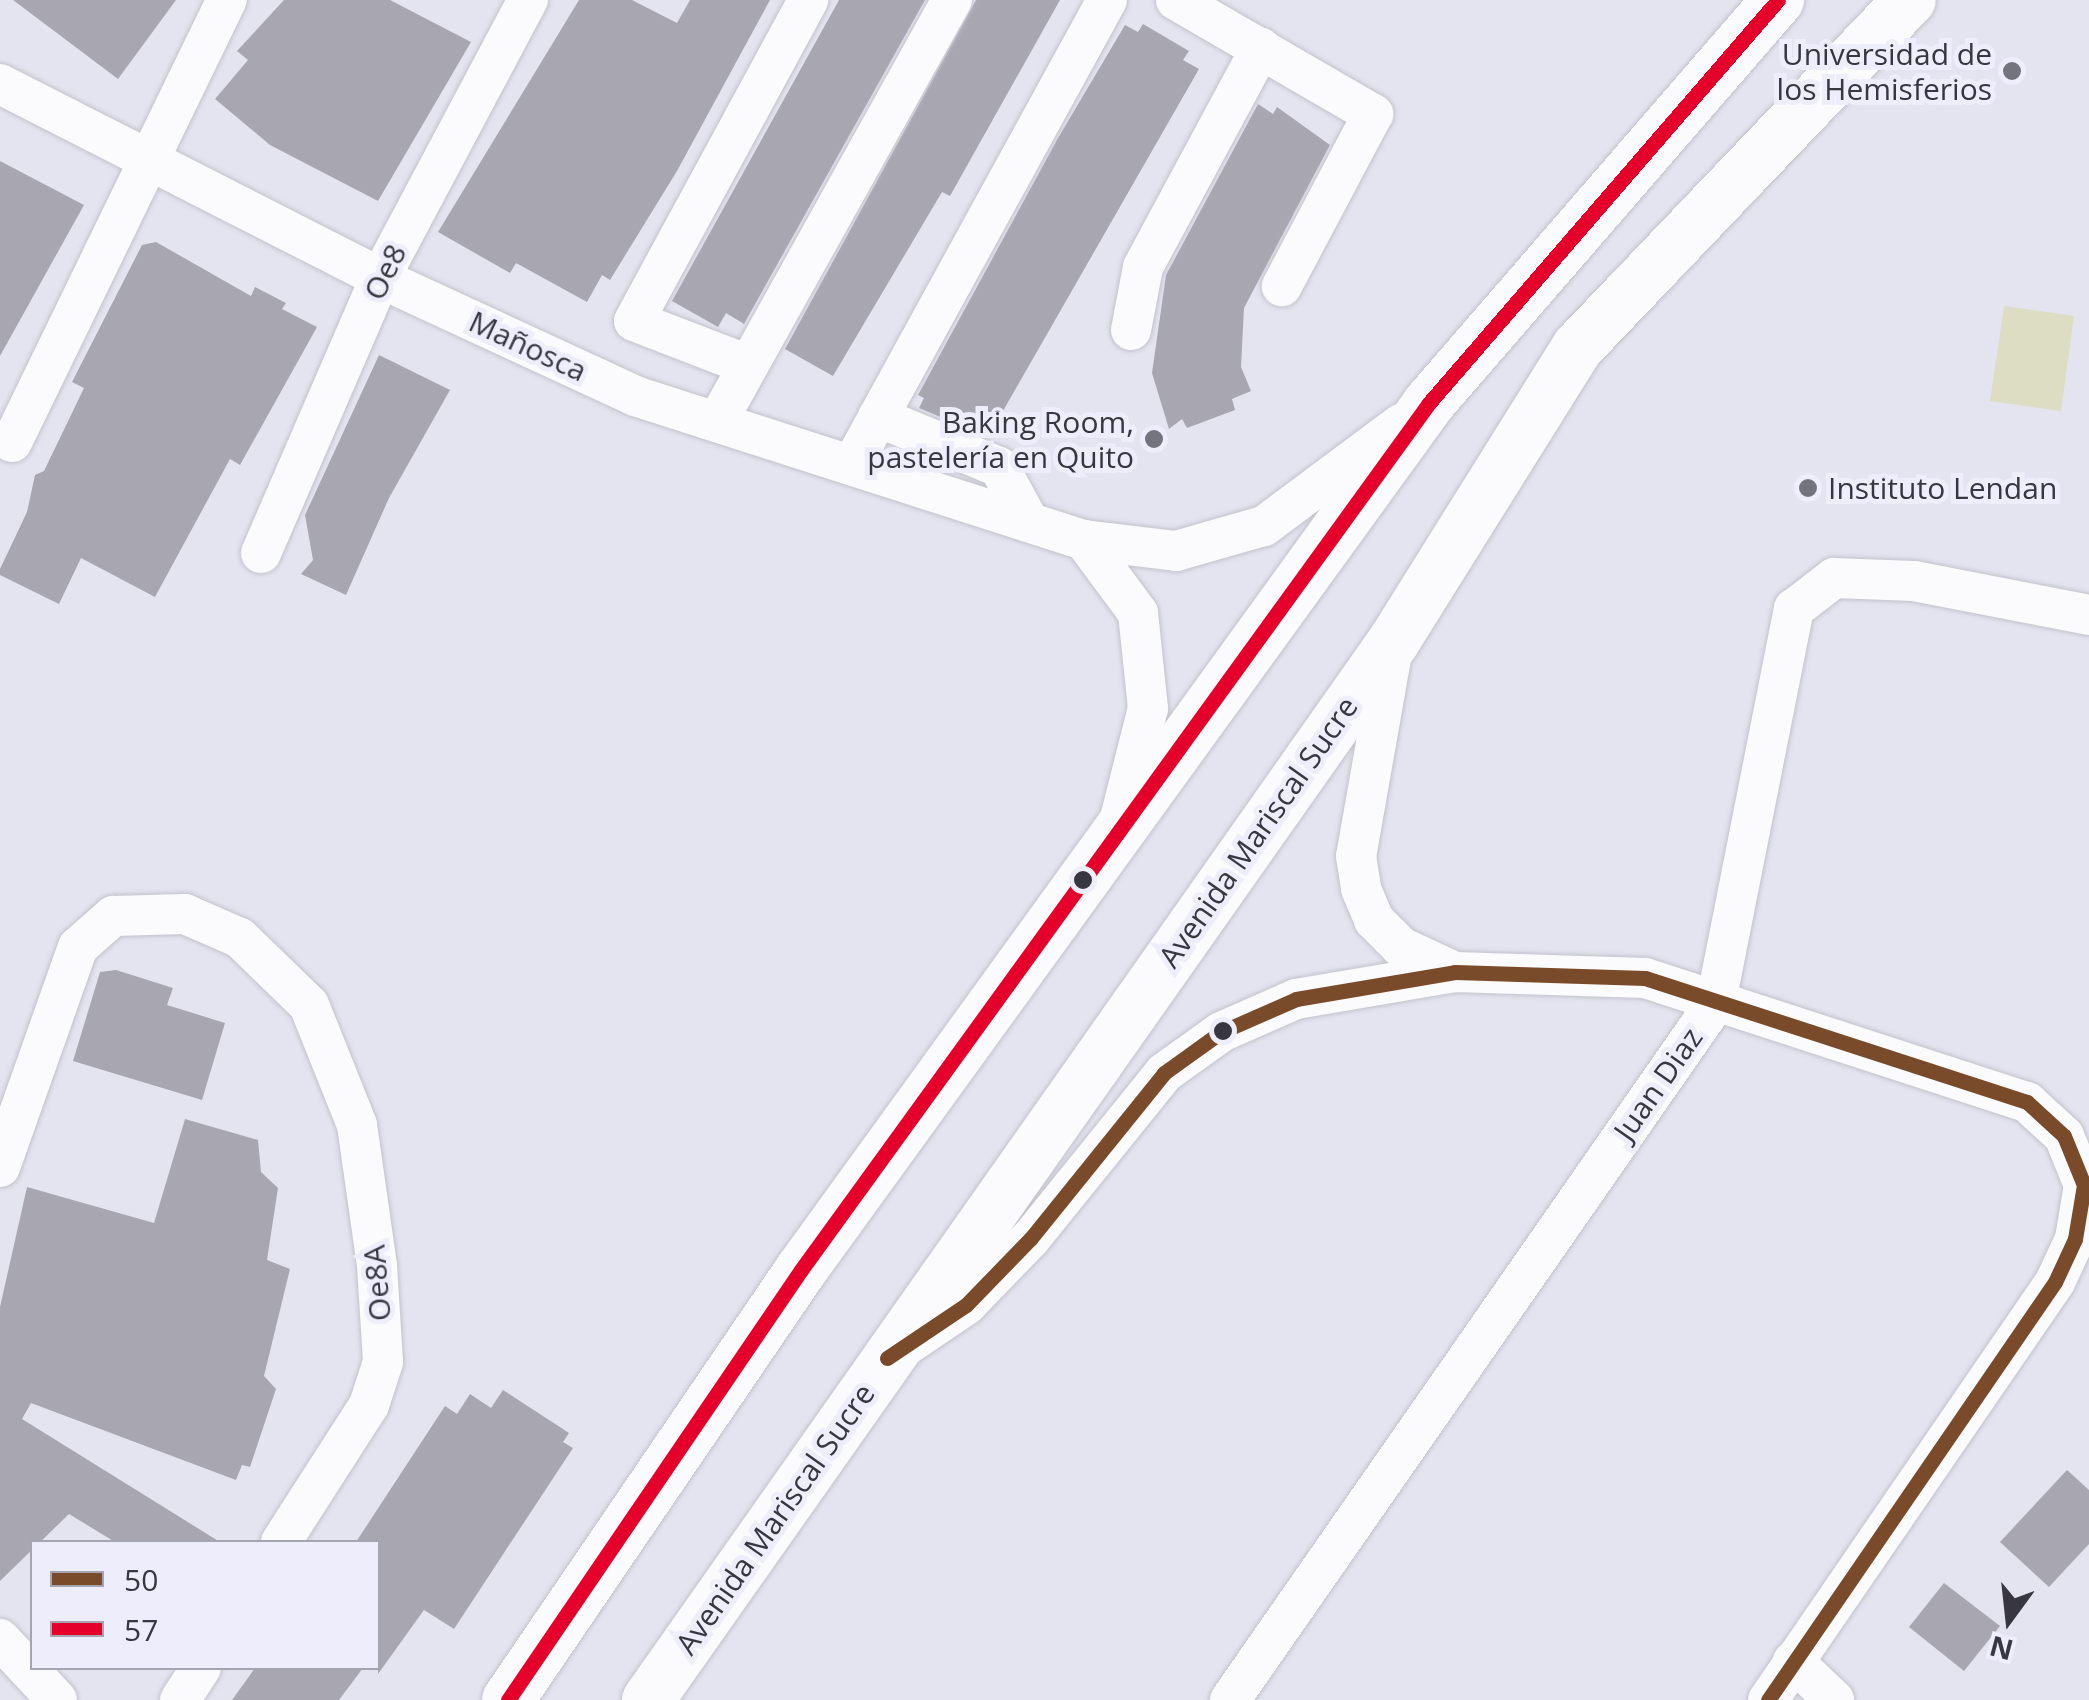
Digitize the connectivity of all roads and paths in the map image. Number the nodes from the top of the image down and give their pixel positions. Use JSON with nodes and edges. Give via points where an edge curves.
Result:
{"nodes":[{"id":1,"x":228,"y":0,"type":"edge"},
{"id":2,"x":528,"y":0,"type":"edge"},
{"id":3,"x":808,"y":0,"type":"edge"},
{"id":4,"x":952,"y":0,"type":"edge"},
{"id":5,"x":1106,"y":0,"type":"edge"},
{"id":6,"x":1176,"y":0,"type":"edge"},
{"id":7,"x":1778,"y":0,"type":"edge"},
{"id":8,"x":1910,"y":0,"type":"edge"},
{"id":9,"x":1262,"y":48,"type":"junction"},
{"id":10,"x":0,"y":84,"type":"edge"},
{"id":11,"x":149,"y":157,"type":"junction"},
{"id":12,"x":380,"y":278,"type":"junction"},
{"id":13,"x":1282,"y":286,"type":"dead end"},
{"id":14,"x":1131,"y":330,"type":"dead end"},
{"id":15,"x":748,"y":365,"type":"junction"},
{"id":16,"x":1428,"y":403,"type":"junction"},
{"id":17,"x":878,"y":418,"type":"junction"},
{"id":18,"x":716,"y":422,"type":"junction"},
{"id":19,"x":12,"y":442,"type":"dead end"},
{"id":20,"x":852,"y":465,"type":"junction"},
{"id":21,"x":1030,"y":522,"type":"junction"},
{"id":22,"x":1084,"y":540,"type":"junction"},
{"id":23,"x":261,"y":553,"type":"dead end"},
{"id":24,"x":2089,"y":614,"type":"edge"},
{"id":25,"x":1394,"y":641,"type":"junction"},
{"id":26,"x":1115,"y":838,"type":"junction"},
{"id":27,"x":1454,"y":972,"type":"junction"},
{"id":28,"x":1716,"y":1002,"type":"junction"},
{"id":29,"x":0,"y":1167,"type":"edge"},
{"id":30,"x":888,"y":1358,"type":"junction"},
{"id":31,"x":282,"y":1540,"type":"edge"},
{"id":32,"x":0,"y":1639,"type":"edge"},
{"id":33,"x":1793,"y":1661,"type":"junction"},
{"id":34,"x":200,"y":1670,"type":"edge"},
{"id":35,"x":57,"y":1700,"type":"edge"},
{"id":36,"x":180,"y":1700,"type":"edge"},
{"id":37,"x":508,"y":1700,"type":"edge"},
{"id":38,"x":648,"y":1700,"type":"edge"},
{"id":39,"x":1230,"y":1700,"type":"edge"},
{"id":40,"x":1768,"y":1700,"type":"edge"},
{"id":41,"x":1834,"y":1700,"type":"edge"}],
"edges":[{"from":1,"to":11,"type":"street"},
{"from":2,"to":12,"type":"street","name":"Oe8"},
{"from":3,"to":15,"type":"street","via":[[634,321]]},
{"from":4,"to":15,"type":"street"},
{"from":5,"to":17,"type":"street"},
{"from":6,"to":9,"type":"street"},
{"from":7,"to":16,"type":"main road"},
{"from":8,"to":25,"type":"main road","name":"Avenida Mariscal Sucre","via":[[1578,346]]},
{"from":9,"to":13,"type":"street","via":[[1373,114]]},
{"from":9,"to":14,"type":"street","via":[[1143,267]]},
{"from":10,"to":11,"type":"street","name":"Mañosca"},
{"from":11,"to":12,"type":"street","name":"Mañosca"},
{"from":11,"to":19,"type":"street"},
{"from":12,"to":18,"type":"street","name":"Mañosca","via":[[635,396]]},
{"from":12,"to":23,"type":"street","name":"Oe8"},
{"from":15,"to":18,"type":"street"},
{"from":16,"to":22,"type":"street","name":"Mañosca","via":[[1264,526],[1176,551]]},
{"from":16,"to":26,"type":"main road"},
{"from":17,"to":20,"type":"street"},
{"from":17,"to":21,"type":"street","via":[[999,467]]},
{"from":18,"to":20,"type":"street","name":"Mañosca"},
{"from":20,"to":21,"type":"street","name":"Mañosca"},
{"from":21,"to":22,"type":"street","name":"Mañosca"},
{"from":22,"to":26,"type":"street","via":[[1138,614],[1148,708]]},
{"from":24,"to":28,"type":"street","name":"Juan Diaz","via":[[1914,582],[1834,578],[1794,609]]},
{"from":25,"to":27,"type":"street","via":[[1356,856],[1361,889],[1374,920],[1402,947]]},
{"from":25,"to":30,"type":"main road","name":"Avenida Mariscal Sucre"},
{"from":26,"to":37,"type":"main road","via":[[802,1270]]},
{"from":27,"to":28,"type":"street","via":[[1645,978]]},
{"from":27,"to":30,"type":"street","via":[[1296,1000],[1221,1032],[1164,1073],[1031,1238],[966,1305]]},
{"from":28,"to":33,"type":"street","via":[[2027,1102],[2064,1136],[2084,1185],[2074,1239],[2055,1282]]},
{"from":28,"to":39,"type":"street","name":"Juan Diaz"},
{"from":29,"to":31,"type":"street","name":"Oe8A","via":[[78,947],[113,916],[185,914],[240,938],[309,1005],[356,1125],[377,1266],[382,1362],[369,1405]]},
{"from":30,"to":38,"type":"main road","name":"Avenida Mariscal Sucre"},
{"from":32,"to":35,"type":"street"},
{"from":33,"to":40,"type":"street"},
{"from":33,"to":41,"type":"street"},
{"from":34,"to":36,"type":"street"}]}
